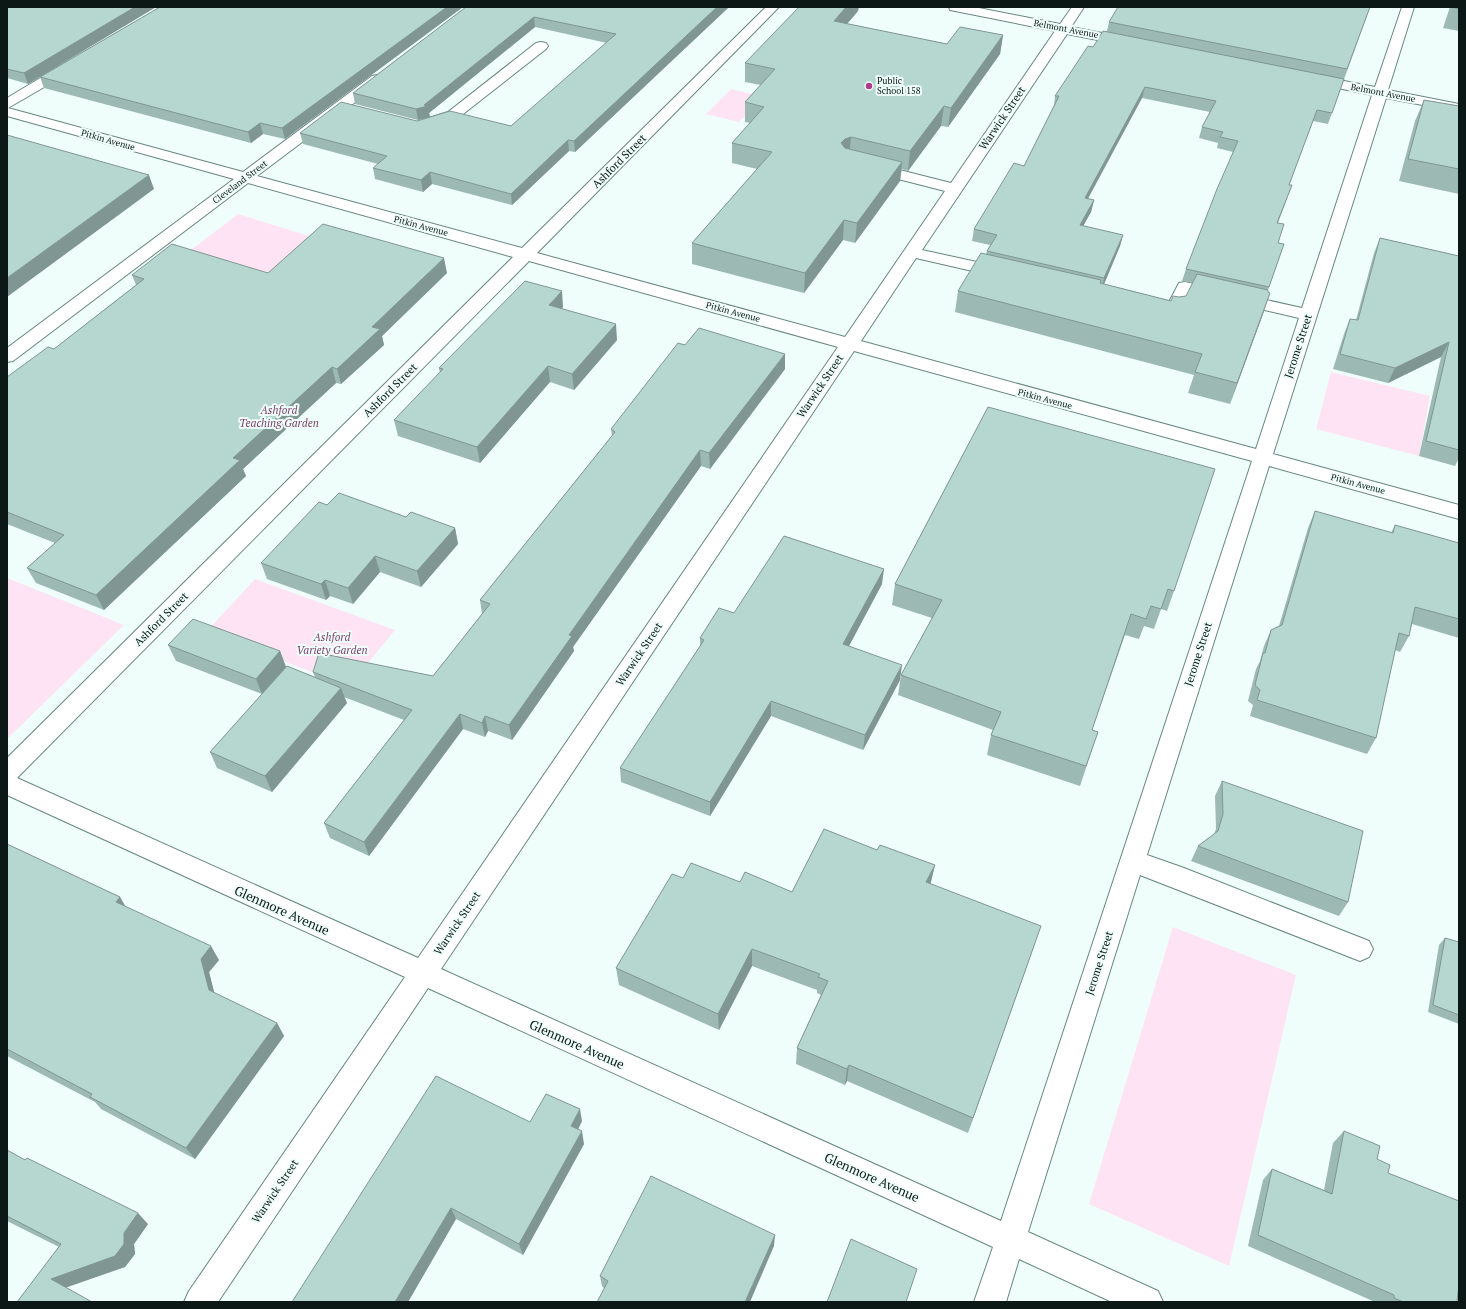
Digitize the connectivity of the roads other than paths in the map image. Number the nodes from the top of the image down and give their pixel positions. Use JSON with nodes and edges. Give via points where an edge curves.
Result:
{"nodes":[{"id":1,"x":773,"y":7,"type":"edge"},
{"id":2,"x":955,"y":7,"type":"edge"},
{"id":3,"x":1078,"y":7,"type":"edge"},
{"id":4,"x":1408,"y":7,"type":"edge"},
{"id":5,"x":1063,"y":28,"type":"junction"},
{"id":6,"x":1143,"y":45,"type":"edge"},
{"id":7,"x":541,"y":46,"type":"dead end"},
{"id":8,"x":81,"y":60,"type":"edge"},
{"id":9,"x":391,"y":68,"type":"edge"},
{"id":10,"x":1298,"y":76,"type":"edge"},
{"id":11,"x":1382,"y":93,"type":"junction"},
{"id":12,"x":7,"y":104,"type":"edge"},
{"id":13,"x":340,"y":106,"type":"junction"},
{"id":14,"x":1459,"y":108,"type":"edge"},
{"id":15,"x":358,"y":111,"type":"edge"},
{"id":16,"x":7,"y":112,"type":"edge"},
{"id":17,"x":412,"y":125,"type":"edge"},
{"id":18,"x":857,"y":165,"type":"edge"},
{"id":19,"x":245,"y":178,"type":"junction"},
{"id":20,"x":954,"y":188,"type":"junction"},
{"id":21,"x":910,"y":252,"type":"junction"},
{"id":22,"x":526,"y":255,"type":"junction"},
{"id":23,"x":1021,"y":277,"type":"edge"},
{"id":24,"x":1143,"y":305,"type":"edge"},
{"id":25,"x":1309,"y":315,"type":"junction"},
{"id":26,"x":848,"y":344,"type":"junction"},
{"id":27,"x":7,"y":357,"type":"edge"},
{"id":28,"x":1262,"y":458,"type":"junction"},
{"id":29,"x":1459,"y":512,"type":"edge"},
{"id":30,"x":7,"y":773,"type":"edge"},
{"id":31,"x":7,"y":784,"type":"edge"},
{"id":32,"x":1132,"y":861,"type":"junction"},
{"id":33,"x":1360,"y":949,"type":"dead end"},
{"id":34,"x":422,"y":973,"type":"junction"},
{"id":35,"x":1010,"y":1240,"type":"junction"},
{"id":36,"x":200,"y":1302,"type":"edge"},
{"id":37,"x":990,"y":1302,"type":"edge"},
{"id":38,"x":1147,"y":1302,"type":"edge"}],
"edges":[{"from":1,"to":22,"type":"street","name":"Ashford Street"},
{"from":2,"to":5,"type":"street","name":"Belmont Avenue"},
{"from":3,"to":5,"type":"street","name":"Warwick Street"},
{"from":4,"to":11,"type":"street","name":"Jerome Street"},
{"from":5,"to":6,"type":"street","name":"Belmont Avenue"},
{"from":5,"to":20,"type":"street","name":"Warwick Street"},
{"from":7,"to":17,"type":"street","via":[[452,115],[419,127]]},
{"from":8,"to":12,"type":"street"},
{"from":9,"to":13,"type":"street","name":"Cleveland Street"},
{"from":10,"to":11,"type":"street","name":"Belmont Avenue"},
{"from":11,"to":14,"type":"street","name":"Belmont Avenue"},
{"from":11,"to":25,"type":"street","name":"Jerome Street"},
{"from":13,"to":15,"type":"street"},
{"from":13,"to":19,"type":"street","name":"Cleveland Street"},
{"from":16,"to":19,"type":"street","name":"Pitkin Avenue"},
{"from":18,"to":20,"type":"street"},
{"from":19,"to":22,"type":"street","name":"Pitkin Avenue"},
{"from":19,"to":27,"type":"street","name":"Cleveland Street"},
{"from":20,"to":21,"type":"street","name":"Warwick Street"},
{"from":21,"to":23,"type":"street"},
{"from":21,"to":26,"type":"street","name":"Warwick Street"},
{"from":22,"to":26,"type":"street","name":"Pitkin Avenue"},
{"from":22,"to":30,"type":"street","name":"Ashford Street"},
{"from":24,"to":25,"type":"street","via":[[1173,312],[1185,287]]},
{"from":25,"to":28,"type":"street","name":"Jerome Street"},
{"from":26,"to":28,"type":"street","name":"Pitkin Avenue"},
{"from":26,"to":34,"type":"street","name":"Warwick Street"},
{"from":28,"to":29,"type":"street","name":"Pitkin Avenue"},
{"from":28,"to":32,"type":"street","name":"Jerome Street"},
{"from":31,"to":34,"type":"street","name":"Glenmore Avenue"},
{"from":32,"to":33,"type":"street"},
{"from":32,"to":35,"type":"street","name":"Jerome Street"},
{"from":34,"to":35,"type":"street","name":"Glenmore Avenue"},
{"from":34,"to":36,"type":"street","name":"Warwick Street"},
{"from":35,"to":37,"type":"street","name":"Jerome Street"},
{"from":35,"to":38,"type":"street","name":"Glenmore Avenue"}]}
